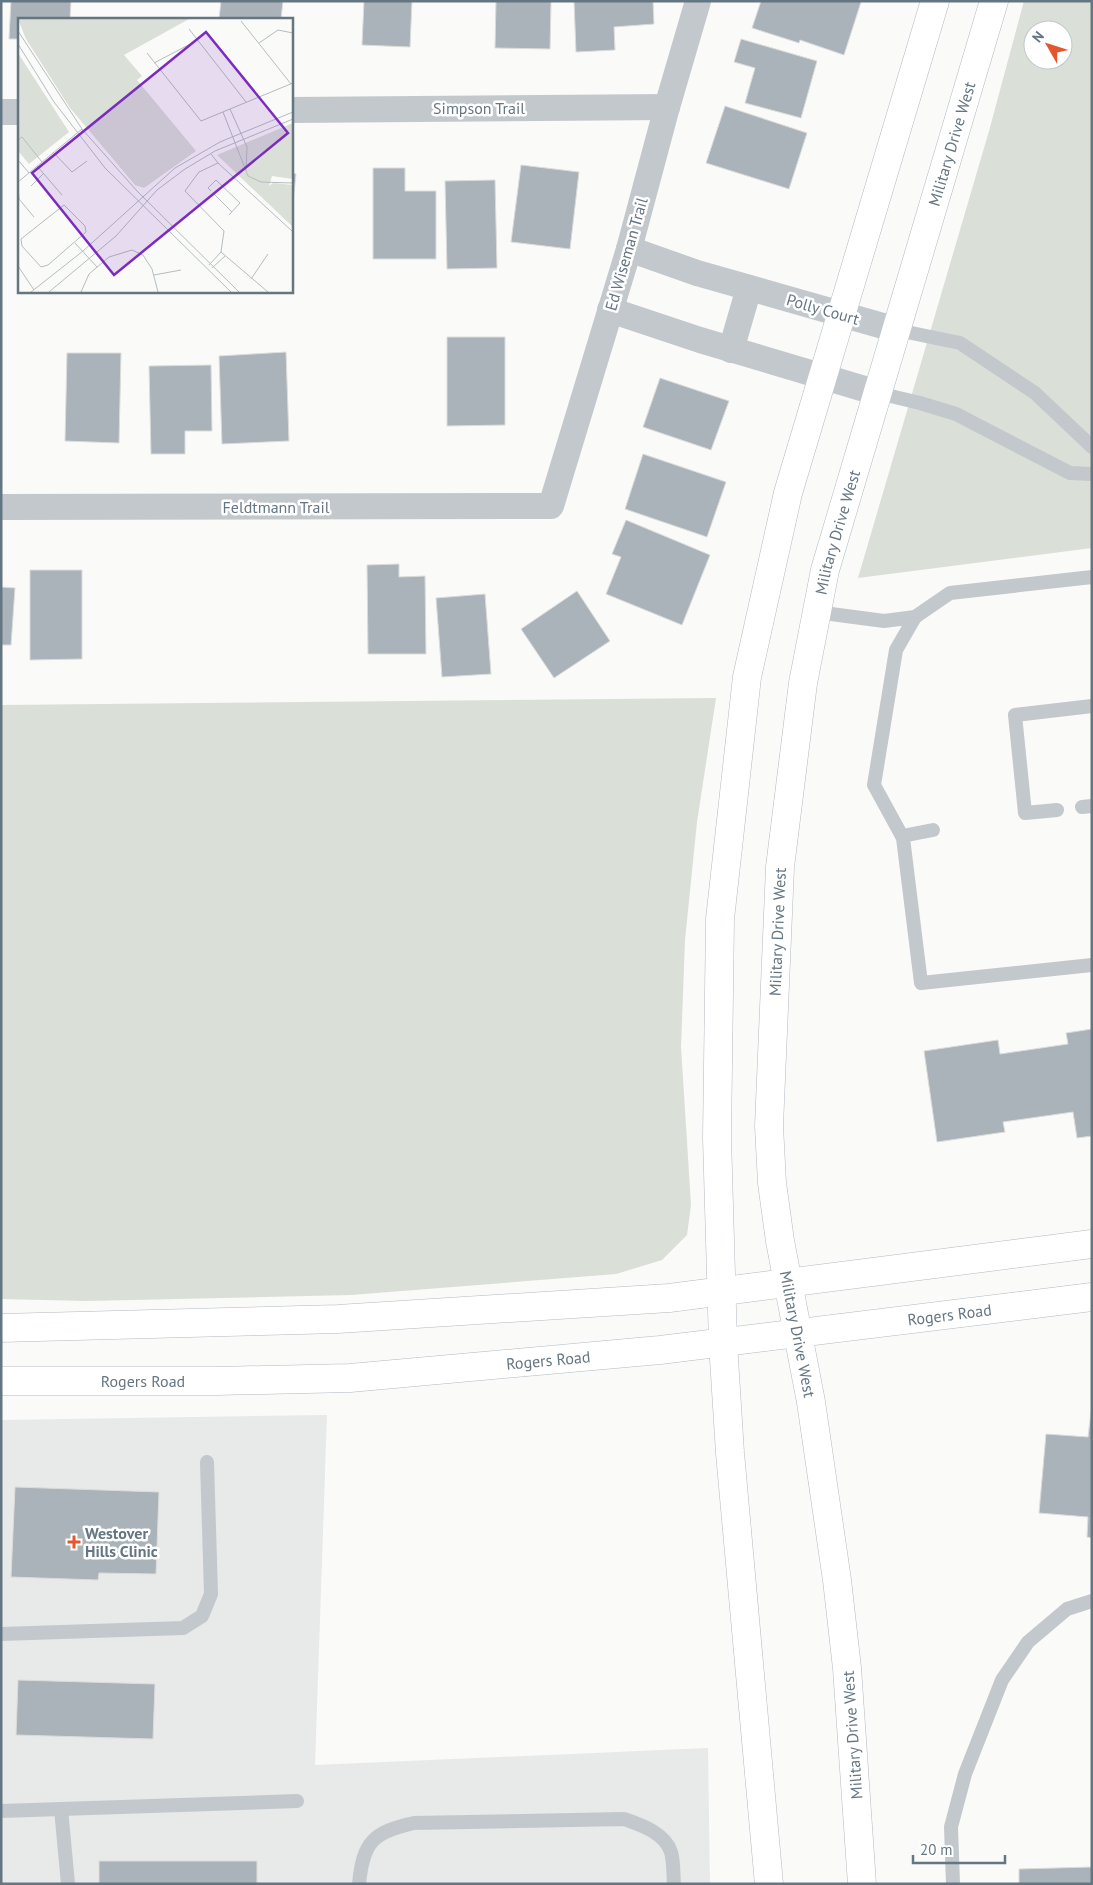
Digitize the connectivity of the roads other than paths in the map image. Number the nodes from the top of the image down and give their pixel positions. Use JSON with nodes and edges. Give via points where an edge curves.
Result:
{"nodes":[{"id":1,"x":698,"y":1,"type":"edge"},
{"id":2,"x":935,"y":1,"type":"edge"},
{"id":3,"x":994,"y":1,"type":"edge"},
{"id":4,"x":667,"y":107,"type":"junction"},
{"id":5,"x":292,"y":110,"type":"edge"},
{"id":6,"x":1,"y":112,"type":"edge"},
{"id":7,"x":18,"y":112,"type":"edge"},
{"id":8,"x":629,"y":249,"type":"junction"},
{"id":9,"x":749,"y":288,"type":"junction"},
{"id":10,"x":610,"y":310,"type":"junction"},
{"id":11,"x":842,"y":314,"type":"junction"},
{"id":12,"x":898,"y":330,"type":"junction"},
{"id":13,"x":731,"y":350,"type":"junction"},
{"id":14,"x":824,"y":377,"type":"junction"},
{"id":15,"x":878,"y":393,"type":"junction"},
{"id":16,"x":1092,"y":447,"type":"edge"},
{"id":17,"x":1092,"y":474,"type":"edge"},
{"id":18,"x":551,"y":506,"type":"joint"},
{"id":19,"x":1,"y":507,"type":"edge"},
{"id":20,"x":1092,"y":576,"type":"edge"},
{"id":21,"x":816,"y":612,"type":"junction"},
{"id":22,"x":916,"y":617,"type":"junction"},
{"id":23,"x":1092,"y":706,"type":"edge"},
{"id":24,"x":1057,"y":810,"type":"dead end"},
{"id":25,"x":933,"y":830,"type":"dead end"},
{"id":26,"x":902,"y":836,"type":"junction"},
{"id":27,"x":1092,"y":965,"type":"edge"},
{"id":28,"x":1092,"y":1244,"type":"edge"},
{"id":29,"x":787,"y":1282,"type":"junction"},
{"id":30,"x":722,"y":1291,"type":"junction"},
{"id":31,"x":1092,"y":1297,"type":"edge"},
{"id":32,"x":1,"y":1328,"type":"edge"},
{"id":33,"x":797,"y":1333,"type":"junction"},
{"id":34,"x":724,"y":1343,"type":"junction"},
{"id":35,"x":1,"y":1381,"type":"edge"},
{"id":36,"x":206,"y":1462,"type":"dead end"},
{"id":37,"x":1092,"y":1601,"type":"edge"},
{"id":38,"x":1,"y":1634,"type":"edge"},
{"id":39,"x":297,"y":1801,"type":"dead end"},
{"id":40,"x":61,"y":1809,"type":"junction"},
{"id":41,"x":1,"y":1810,"type":"edge"},
{"id":42,"x":68,"y":1884,"type":"edge"},
{"id":43,"x":359,"y":1884,"type":"edge"},
{"id":44,"x":674,"y":1884,"type":"edge"},
{"id":45,"x":769,"y":1884,"type":"edge"},
{"id":46,"x":862,"y":1884,"type":"edge"},
{"id":47,"x":953,"y":1884,"type":"edge"}],
"edges":[{"from":1,"to":4,"type":"street","name":"Ed Wiseman Trail"},
{"from":2,"to":11,"type":"main road"},
{"from":3,"to":12,"type":"main road","name":"Military Drive West"},
{"from":4,"to":5,"type":"street","name":"Simpson Trail"},
{"from":4,"to":8,"type":"street","name":"Ed Wiseman Trail"},
{"from":6,"to":7,"type":"street"},
{"from":8,"to":9,"type":"street","name":"Polly Court"},
{"from":8,"to":10,"type":"street","name":"Ed Wiseman Trail"},
{"from":9,"to":11,"type":"street","name":"Polly Court"},
{"from":9,"to":13,"type":"street"},
{"from":10,"to":13,"type":"street"},
{"from":10,"to":18,"type":"street","name":"Ed Wiseman Trail"},
{"from":11,"to":12,"type":"street","name":"Polly Court"},
{"from":11,"to":14,"type":"main road"},
{"from":12,"to":15,"type":"main road","name":"Military Drive West"},
{"from":12,"to":16,"type":"lane","via":[[960,343],[1035,393]]},
{"from":13,"to":14,"type":"street"},
{"from":14,"to":15,"type":"street"},
{"from":14,"to":30,"type":"main road","via":[[788,493],[747,677],[721,909],[716,1138]]},
{"from":15,"to":17,"type":"lane","via":[[956,414],[1070,473]]},
{"from":15,"to":21,"type":"main road","name":"Military Drive West","via":[[825,570]]},
{"from":18,"to":19,"type":"street","name":"Feldtmann Trail"},
{"from":20,"to":22,"type":"lane","via":[[950,593]]},
{"from":21,"to":22,"type":"lane","via":[[884,621]]},
{"from":21,"to":29,"type":"main road","name":"Military Drive West","via":[[803,683],[780,868],[772,1028],[770,1155]]},
{"from":22,"to":26,"type":"lane","via":[[896,650],[874,786]]},
{"from":23,"to":24,"type":"lane","via":[[1015,715],[1025,813]]},
{"from":25,"to":26,"type":"lane"},
{"from":26,"to":27,"type":"lane","via":[[921,983]]},
{"from":28,"to":29,"type":"main road"},
{"from":29,"to":30,"type":"main road"},
{"from":29,"to":33,"type":"main road","name":"Military Drive West"},
{"from":30,"to":32,"type":"main road","via":[[669,1298],[338,1319]]},
{"from":30,"to":34,"type":"main road"},
{"from":31,"to":33,"type":"main road","name":"Rogers Road"},
{"from":33,"to":34,"type":"main road","name":"Rogers Road"},
{"from":33,"to":46,"type":"main road","name":"Military Drive West","via":[[811,1402],[848,1668]]},
{"from":34,"to":35,"type":"main road","name":"Rogers Road","via":[[350,1378]]},
{"from":34,"to":45,"type":"main road","via":[[730,1453]]},
{"from":36,"to":38,"type":"lane","via":[[211,1594],[202,1616],[183,1628]]},
{"from":37,"to":47,"type":"lane","via":[[1067,1609],[1028,1642],[1002,1680],[965,1774],[951,1827]]},
{"from":39,"to":40,"type":"lane"},
{"from":40,"to":41,"type":"lane"},
{"from":40,"to":42,"type":"lane"},
{"from":43,"to":44,"type":"lane","via":[[361,1865],[370,1843],[382,1834],[414,1823],[624,1819],[644,1826],[667,1843]]}]}
